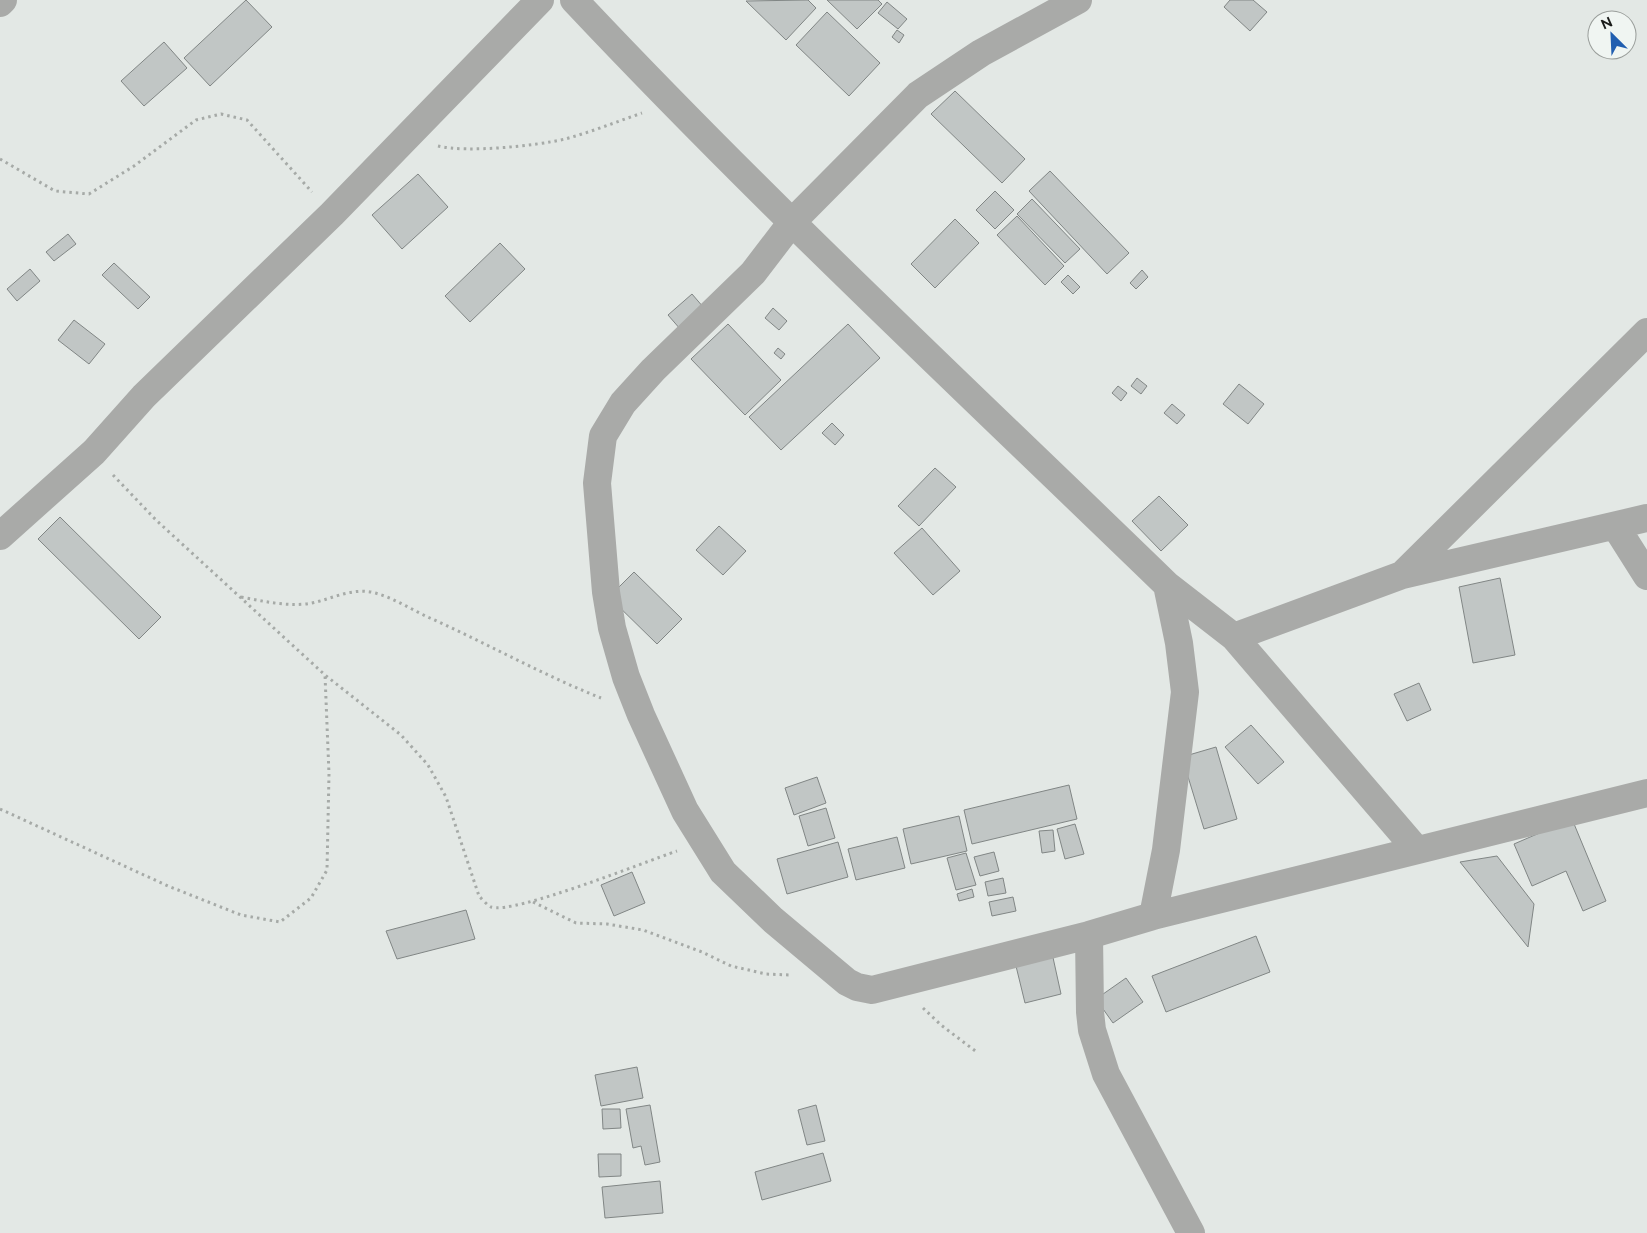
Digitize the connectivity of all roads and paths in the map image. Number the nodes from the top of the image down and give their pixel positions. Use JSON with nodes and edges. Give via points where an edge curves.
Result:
{"nodes":[{"id":1,"x":3,"y":0,"type":"edge"},
{"id":2,"x":540,"y":0,"type":"edge"},
{"id":3,"x":574,"y":0,"type":"edge"},
{"id":4,"x":1078,"y":0,"type":"edge"},
{"id":5,"x":0,"y":3,"type":"edge"},
{"id":6,"x":671,"y":104,"type":"junction"},
{"id":7,"x":406,"y":139,"type":"junction"},
{"id":8,"x":0,"y":159,"type":"edge"},
{"id":9,"x":332,"y":214,"type":"junction"},
{"id":10,"x":792,"y":222,"type":"junction"},
{"id":11,"x":1647,"y":332,"type":"edge"},
{"id":12,"x":94,"y":452,"type":"junction"},
{"id":13,"x":1647,"y":518,"type":"edge"},
{"id":14,"x":1616,"y":527,"type":"junction"},
{"id":15,"x":0,"y":536,"type":"edge"},
{"id":16,"x":1402,"y":575,"type":"junction"},
{"id":17,"x":1647,"y":576,"type":"edge"},
{"id":18,"x":1167,"y":585,"type":"junction"},
{"id":19,"x":241,"y":596,"type":"junction"},
{"id":20,"x":1234,"y":637,"type":"junction"},
{"id":21,"x":325,"y":675,"type":"junction"},
{"id":22,"x":641,"y":715,"type":"junction"},
{"id":23,"x":1647,"y":793,"type":"edge"},
{"id":24,"x":0,"y":809,"type":"edge"},
{"id":25,"x":703,"y":842,"type":"junction"},
{"id":26,"x":1416,"y":849,"type":"junction"},
{"id":27,"x":532,"y":901,"type":"junction"},
{"id":28,"x":1153,"y":916,"type":"junction"},
{"id":29,"x":1089,"y":935,"type":"junction"},
{"id":30,"x":792,"y":975,"type":"dead end"},
{"id":31,"x":899,"y":982,"type":"junction"},
{"id":32,"x":978,"y":1053,"type":"dead end"},
{"id":33,"x":1191,"y":1233,"type":"edge"}],
"edges":[{"from":1,"to":5,"type":"street"},
{"from":2,"to":7,"type":"street"},
{"from":3,"to":6,"type":"street"},
{"from":4,"to":10,"type":"street","via":[[981,53],[918,95]]},
{"from":6,"to":7,"type":"path","via":[[564,139],[497,148],[449,149]]},
{"from":6,"to":10,"type":"street"},
{"from":7,"to":9,"type":"street"},
{"from":8,"to":9,"type":"path","via":[[55,191],[89,194],[134,166],[196,120],[221,114],[247,120]]},
{"from":9,"to":12,"type":"street","via":[[157,383]]},
{"from":10,"to":18,"type":"street"},
{"from":10,"to":22,"type":"street","via":[[753,273],[623,403],[603,436],[597,483],[606,592],[612,628]]},
{"from":11,"to":16,"type":"street"},
{"from":12,"to":15,"type":"street"},
{"from":12,"to":19,"type":"path","via":[[156,520]]},
{"from":13,"to":14,"type":"street"},
{"from":14,"to":16,"type":"street"},
{"from":14,"to":17,"type":"street"},
{"from":16,"to":20,"type":"street"},
{"from":18,"to":20,"type":"street"},
{"from":18,"to":28,"type":"street","via":[[1185,692],[1166,850]]},
{"from":19,"to":21,"type":"path"},
{"from":19,"to":22,"type":"path","via":[[279,605],[307,604],[332,596],[374,592],[559,681]]},
{"from":20,"to":26,"type":"street"},
{"from":21,"to":24,"type":"path","via":[[329,784],[327,870],[310,898],[280,922],[241,915],[168,886]]},
{"from":21,"to":27,"type":"path","via":[[401,735],[428,765],[446,797],[479,896],[490,907],[504,908]]},
{"from":22,"to":25,"type":"street"},
{"from":23,"to":26,"type":"street"},
{"from":25,"to":27,"type":"path"},
{"from":25,"to":31,"type":"street","via":[[723,872],[773,920],[847,982],[857,988],[872,990]]},
{"from":26,"to":28,"type":"street"},
{"from":27,"to":30,"type":"path","via":[[576,923],[643,930],[731,966],[766,974]]},
{"from":28,"to":29,"type":"street"},
{"from":29,"to":31,"type":"street"},
{"from":29,"to":33,"type":"street","via":[[1092,1030],[1106,1074]]},
{"from":31,"to":32,"type":"path","via":[[941,1025]]}]}
